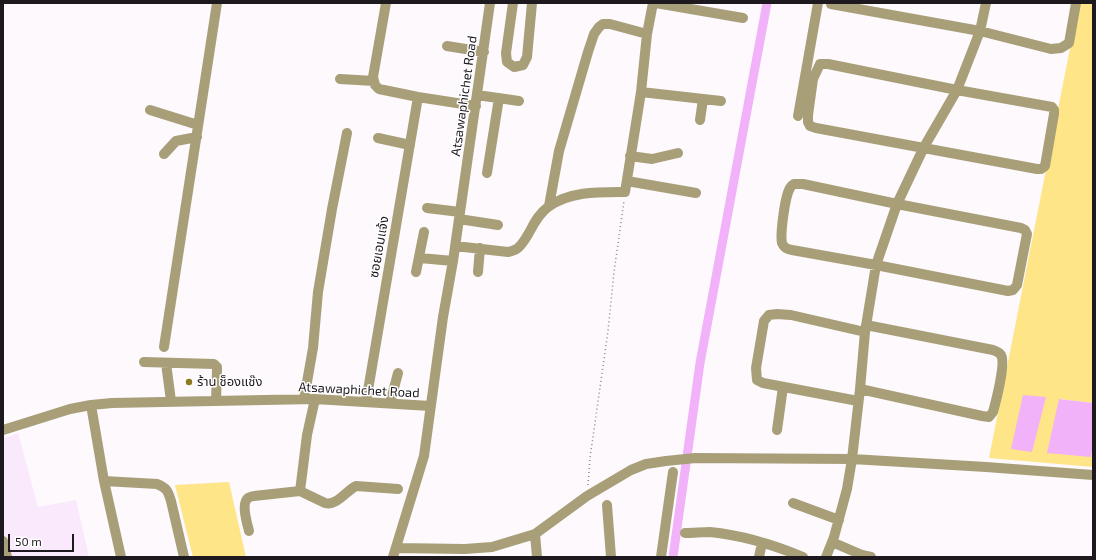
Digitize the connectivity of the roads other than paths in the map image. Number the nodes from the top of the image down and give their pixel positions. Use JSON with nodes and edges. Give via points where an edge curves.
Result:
{"nodes":[{"id":1,"x":217,"y":3,"type":"edge"},
{"id":2,"x":386,"y":3,"type":"edge"},
{"id":3,"x":490,"y":3,"type":"edge"},
{"id":4,"x":513,"y":3,"type":"edge"},
{"id":5,"x":532,"y":3,"type":"edge"},
{"id":6,"x":655,"y":3,"type":"edge"},
{"id":7,"x":818,"y":3,"type":"edge"},
{"id":8,"x":831,"y":3,"type":"edge"},
{"id":9,"x":986,"y":3,"type":"edge"},
{"id":10,"x":1076,"y":3,"type":"edge"},
{"id":11,"x":743,"y":18,"type":"dead end"},
{"id":12,"x":980,"y":31,"type":"junction"},
{"id":13,"x":647,"y":34,"type":"junction"},
{"id":14,"x":447,"y":46,"type":"dead end"},
{"id":15,"x":484,"y":52,"type":"junction"},
{"id":16,"x":340,"y":79,"type":"dead end"},
{"id":17,"x":374,"y":81,"type":"junction"},
{"id":18,"x":957,"y":90,"type":"junction"},
{"id":19,"x":641,"y":92,"type":"junction"},
{"id":20,"x":477,"y":95,"type":"junction"},
{"id":21,"x":418,"y":97,"type":"junction"},
{"id":22,"x":499,"y":98,"type":"junction"},
{"id":23,"x":703,"y":99,"type":"junction"},
{"id":24,"x":520,"y":101,"type":"dead end"},
{"id":25,"x":721,"y":101,"type":"dead end"},
{"id":26,"x":476,"y":106,"type":"junction"},
{"id":27,"x":150,"y":110,"type":"dead end"},
{"id":28,"x":798,"y":116,"type":"dead end"},
{"id":29,"x":700,"y":120,"type":"dead end"},
{"id":30,"x":198,"y":126,"type":"junction"},
{"id":31,"x":347,"y":132,"type":"dead end"},
{"id":32,"x":197,"y":137,"type":"junction"},
{"id":33,"x":378,"y":138,"type":"dead end"},
{"id":34,"x":410,"y":146,"type":"junction"},
{"id":35,"x":924,"y":147,"type":"junction"},
{"id":36,"x":678,"y":152,"type":"dead end"},
{"id":37,"x":164,"y":154,"type":"dead end"},
{"id":38,"x":630,"y":156,"type":"junction"},
{"id":39,"x":487,"y":173,"type":"dead end"},
{"id":40,"x":627,"y":181,"type":"junction"},
{"id":41,"x":696,"y":193,"type":"dead end"},
{"id":42,"x":897,"y":204,"type":"junction"},
{"id":43,"x":549,"y":206,"type":"junction"},
{"id":44,"x":427,"y":208,"type":"dead end"},
{"id":45,"x":460,"y":215,"type":"junction"},
{"id":46,"x":498,"y":225,"type":"dead end"},
{"id":47,"x":424,"y":232,"type":"dead end"},
{"id":48,"x":455,"y":246,"type":"junction"},
{"id":49,"x":480,"y":248,"type":"junction"},
{"id":50,"x":420,"y":258,"type":"junction"},
{"id":51,"x":453,"y":261,"type":"junction"},
{"id":52,"x":876,"y":265,"type":"junction"},
{"id":53,"x":416,"y":272,"type":"dead end"},
{"id":54,"x":478,"y":272,"type":"dead end"},
{"id":55,"x":865,"y":329,"type":"junction"},
{"id":56,"x":164,"y":347,"type":"dead end"},
{"id":57,"x":144,"y":362,"type":"dead end"},
{"id":58,"x":166,"y":363,"type":"junction"},
{"id":59,"x":398,"y":373,"type":"dead end"},
{"id":60,"x":783,"y":387,"type":"junction"},
{"id":61,"x":860,"y":389,"type":"junction"},
{"id":62,"x":304,"y":399,"type":"junction"},
{"id":63,"x":315,"y":399,"type":"junction"},
{"id":64,"x":171,"y":401,"type":"junction"},
{"id":65,"x":216,"y":401,"type":"junction"},
{"id":66,"x":858,"y":401,"type":"junction"},
{"id":67,"x":366,"y":402,"type":"junction"},
{"id":68,"x":390,"y":403,"type":"junction"},
{"id":69,"x":91,"y":405,"type":"junction"},
{"id":70,"x":430,"y":406,"type":"junction"},
{"id":71,"x":3,"y":430,"type":"edge"},
{"id":72,"x":777,"y":430,"type":"dead end"},
{"id":73,"x":852,"y":459,"type":"junction"},
{"id":74,"x":673,"y":472,"type":"dead end"},
{"id":75,"x":1093,"y":475,"type":"edge"},
{"id":76,"x":104,"y":481,"type":"junction"},
{"id":77,"x":398,"y":489,"type":"dead end"},
{"id":78,"x":300,"y":491,"type":"junction"},
{"id":79,"x":793,"y":503,"type":"dead end"},
{"id":80,"x":607,"y":505,"type":"dead end"},
{"id":81,"x":840,"y":520,"type":"junction"},
{"id":82,"x":249,"y":531,"type":"dead end"},
{"id":83,"x":685,"y":533,"type":"dead end"},
{"id":84,"x":535,"y":534,"type":"junction"},
{"id":85,"x":3,"y":540,"type":"edge"},
{"id":86,"x":832,"y":542,"type":"junction"},
{"id":87,"x":762,"y":543,"type":"junction"},
{"id":88,"x":394,"y":553,"type":"edge"},
{"id":89,"x":7,"y":557,"type":"edge"},
{"id":90,"x":121,"y":557,"type":"edge"},
{"id":91,"x":184,"y":557,"type":"edge"},
{"id":92,"x":537,"y":557,"type":"edge"},
{"id":93,"x":611,"y":557,"type":"edge"},
{"id":94,"x":661,"y":557,"type":"edge"},
{"id":95,"x":759,"y":557,"type":"edge"},
{"id":96,"x":803,"y":557,"type":"edge"},
{"id":97,"x":826,"y":557,"type":"edge"},
{"id":98,"x":871,"y":557,"type":"edge"}],
"edges":[{"from":1,"to":30,"type":"street"},
{"from":2,"to":17,"type":"street"},
{"from":3,"to":15,"type":"street","name":"Atsawaphichet Road"},
{"from":4,"to":5,"type":"street","via":[[506,53],[507,62],[514,67],[523,65],[527,57]]},
{"from":6,"to":11,"type":"street"},
{"from":6,"to":13,"type":"street"},
{"from":7,"to":28,"type":"street"},
{"from":8,"to":12,"type":"street"},
{"from":9,"to":12,"type":"street"},
{"from":10,"to":12,"type":"street","via":[[1069,43],[1061,48],[1051,49]]},
{"from":12,"to":18,"type":"street"},
{"from":13,"to":19,"type":"street"},
{"from":13,"to":43,"type":"street","via":[[604,24],[594,34],[559,151]]},
{"from":14,"to":15,"type":"street"},
{"from":15,"to":20,"type":"street","name":"Atsawaphichet Road"},
{"from":16,"to":17,"type":"street"},
{"from":17,"to":21,"type":"street","via":[[379,89]]},
{"from":18,"to":35,"type":"street"},
{"from":18,"to":35,"type":"street","via":[[1052,107],[1054,114],[1045,166],[1037,169]]},
{"from":18,"to":35,"type":"street","via":[[820,64],[813,79],[808,115],[810,126]]},
{"from":19,"to":23,"type":"street"},
{"from":19,"to":38,"type":"street"},
{"from":20,"to":22,"type":"street"},
{"from":20,"to":26,"type":"street","name":"Atsawaphichet Road"},
{"from":21,"to":26,"type":"street"},
{"from":21,"to":34,"type":"street","name":"ซอยเอมแจ้ง"},
{"from":22,"to":24,"type":"street"},
{"from":22,"to":39,"type":"street"},
{"from":23,"to":25,"type":"street"},
{"from":23,"to":29,"type":"street"},
{"from":26,"to":45,"type":"street","name":"Atsawaphichet Road"},
{"from":27,"to":30,"type":"street"},
{"from":30,"to":32,"type":"street"},
{"from":31,"to":62,"type":"street","via":[[321,277]]},
{"from":32,"to":37,"type":"street","via":[[176,141]]},
{"from":32,"to":56,"type":"street"},
{"from":33,"to":34,"type":"street"},
{"from":34,"to":67,"type":"street","name":"ซอยเอมแจ้ง"},
{"from":35,"to":42,"type":"street"},
{"from":36,"to":38,"type":"street","via":[[652,159]]},
{"from":38,"to":40,"type":"street"},
{"from":40,"to":41,"type":"street"},
{"from":40,"to":43,"type":"street","via":[[625,192],[572,195]]},
{"from":42,"to":52,"type":"street"},
{"from":42,"to":52,"type":"street","via":[[803,184],[790,186],[781,233],[785,248]]},
{"from":42,"to":52,"type":"street","via":[[1024,230],[1027,234],[1017,285],[1008,291]]},
{"from":43,"to":49,"type":"street","via":[[515,250],[508,252]]},
{"from":44,"to":45,"type":"street"},
{"from":45,"to":46,"type":"street"},
{"from":45,"to":48,"type":"street","name":"Atsawaphichet Road"},
{"from":47,"to":50,"type":"street"},
{"from":48,"to":49,"type":"street"},
{"from":48,"to":51,"type":"street","name":"Atsawaphichet Road"},
{"from":49,"to":54,"type":"street"},
{"from":50,"to":51,"type":"street"},
{"from":50,"to":53,"type":"street"},
{"from":51,"to":70,"type":"street","name":"Atsawaphichet Road"},
{"from":52,"to":55,"type":"street"},
{"from":55,"to":60,"type":"street","via":[[791,315],[770,316],[764,321],[756,376],[757,380],[763,383]]},
{"from":55,"to":61,"type":"street"},
{"from":55,"to":61,"type":"street","via":[[993,350],[1002,356],[1003,365],[994,412],[989,417]]},
{"from":57,"to":58,"type":"street"},
{"from":58,"to":64,"type":"street"},
{"from":58,"to":65,"type":"street","via":[[216,365]]},
{"from":59,"to":68,"type":"street"},
{"from":60,"to":66,"type":"street"},
{"from":60,"to":72,"type":"street"},
{"from":61,"to":66,"type":"street"},
{"from":62,"to":63,"type":"street","name":"Atsawaphichet Road"},
{"from":62,"to":65,"type":"street","name":"Atsawaphichet Road"},
{"from":63,"to":67,"type":"street","name":"Atsawaphichet Road"},
{"from":63,"to":78,"type":"street","via":[[307,435]]},
{"from":64,"to":65,"type":"street","name":"Atsawaphichet Road"},
{"from":64,"to":69,"type":"street","name":"Atsawaphichet Road"},
{"from":66,"to":73,"type":"street"},
{"from":67,"to":68,"type":"street","name":"Atsawaphichet Road"},
{"from":68,"to":70,"type":"street","name":"Atsawaphichet Road"},
{"from":69,"to":71,"type":"street","name":"Atsawaphichet Road"},
{"from":69,"to":76,"type":"street"},
{"from":70,"to":88,"type":"street","via":[[424,456]]},
{"from":73,"to":75,"type":"street"},
{"from":73,"to":81,"type":"street"},
{"from":73,"to":84,"type":"street","via":[[695,458],[646,464],[587,496]]},
{"from":74,"to":94,"type":"street"},
{"from":76,"to":90,"type":"street"},
{"from":76,"to":91,"type":"street","via":[[157,484],[164,487],[171,501]]},
{"from":77,"to":78,"type":"street","via":[[356,486],[329,504]]},
{"from":78,"to":82,"type":"street","via":[[247,498],[244,507]]},
{"from":79,"to":81,"type":"street"},
{"from":80,"to":93,"type":"street"},
{"from":81,"to":86,"type":"street"},
{"from":83,"to":87,"type":"street","via":[[734,535]]},
{"from":84,"to":88,"type":"street","via":[[492,547]]},
{"from":84,"to":92,"type":"street"},
{"from":85,"to":89,"type":"street"},
{"from":86,"to":97,"type":"street"},
{"from":86,"to":98,"type":"street"},
{"from":87,"to":95,"type":"street"},
{"from":87,"to":96,"type":"street"}]}
